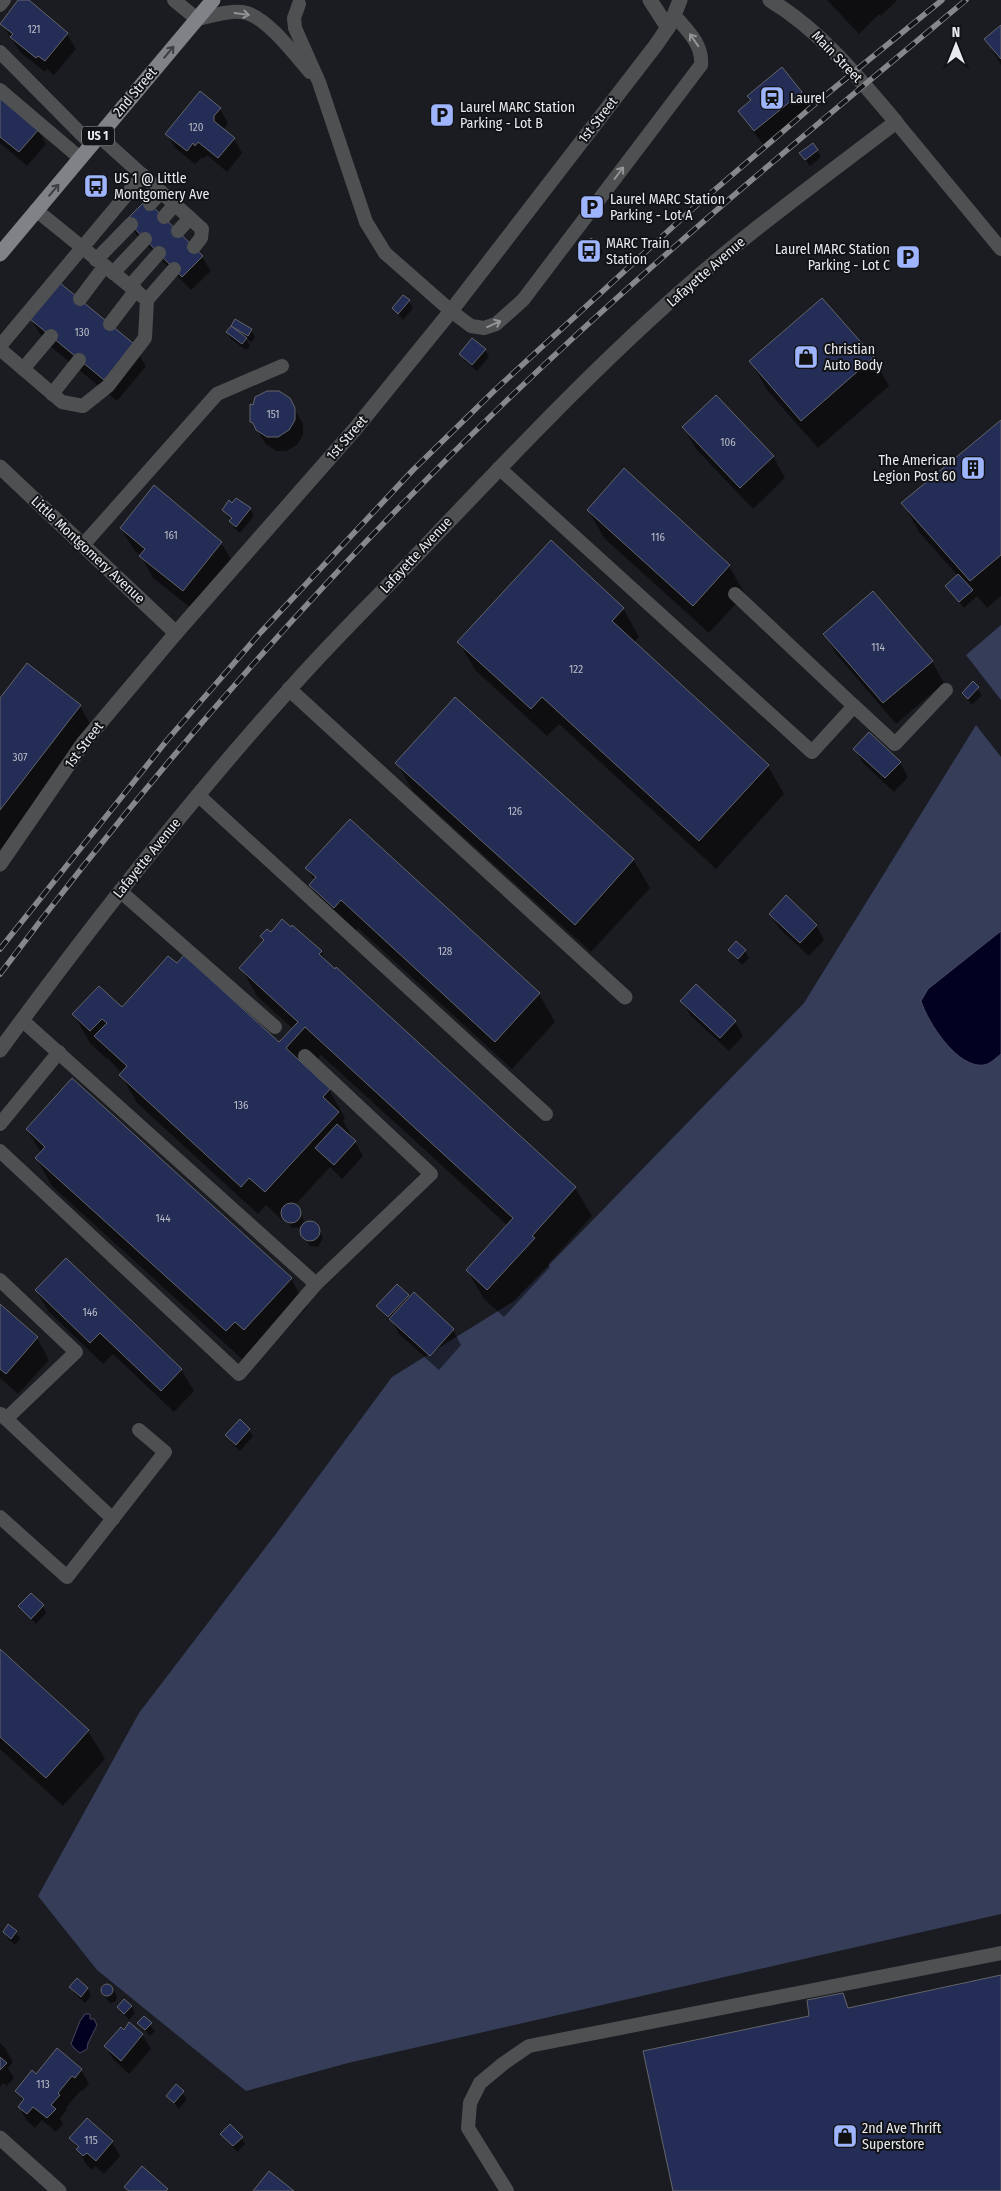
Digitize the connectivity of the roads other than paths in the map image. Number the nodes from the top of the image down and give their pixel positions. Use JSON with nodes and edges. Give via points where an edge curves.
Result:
{"nodes":[{"id":1,"x":4,"y":0,"type":"edge"},
{"id":2,"x":174,"y":0,"type":"edge"},
{"id":3,"x":212,"y":0,"type":"edge"},
{"id":4,"x":650,"y":0,"type":"edge"},
{"id":5,"x":680,"y":0,"type":"edge"},
{"id":6,"x":770,"y":0,"type":"edge"},
{"id":7,"x":0,"y":5,"type":"edge"},
{"id":8,"x":197,"y":19,"type":"junction"},
{"id":9,"x":671,"y":22,"type":"junction"},
{"id":10,"x":279,"y":38,"type":"junction"},
{"id":11,"x":0,"y":52,"type":"edge"},
{"id":12,"x":319,"y":82,"type":"junction"},
{"id":13,"x":0,"y":90,"type":"edge"},
{"id":14,"x":896,"y":122,"type":"junction"},
{"id":15,"x":95,"y":140,"type":"junction"},
{"id":16,"x":80,"y":158,"type":"junction"},
{"id":17,"x":143,"y":175,"type":"junction"},
{"id":18,"x":161,"y":192,"type":"junction"},
{"id":19,"x":150,"y":204,"type":"dead end"},
{"id":20,"x":175,"y":204,"type":"junction"},
{"id":21,"x":36,"y":210,"type":"junction"},
{"id":22,"x":164,"y":217,"type":"dead end"},
{"id":23,"x":190,"y":218,"type":"junction"},
{"id":24,"x":131,"y":224,"type":"dead end"},
{"id":25,"x":178,"y":231,"type":"dead end"},
{"id":26,"x":145,"y":239,"type":"dead end"},
{"id":27,"x":81,"y":247,"type":"junction"},
{"id":28,"x":194,"y":247,"type":"dead end"},
{"id":29,"x":1001,"y":249,"type":"edge"},
{"id":30,"x":159,"y":253,"type":"dead end"},
{"id":31,"x":0,"y":254,"type":"edge"},
{"id":32,"x":105,"y":267,"type":"junction"},
{"id":33,"x":174,"y":269,"type":"dead end"},
{"id":34,"x":137,"y":292,"type":"junction"},
{"id":35,"x":80,"y":299,"type":"dead end"},
{"id":36,"x":451,"y":311,"type":"junction"},
{"id":37,"x":110,"y":324,"type":"dead end"},
{"id":38,"x":51,"y":336,"type":"dead end"},
{"id":39,"x":0,"y":348,"type":"edge"},
{"id":40,"x":79,"y":360,"type":"dead end"},
{"id":41,"x":282,"y":366,"type":"dead end"},
{"id":42,"x":23,"y":369,"type":"junction"},
{"id":43,"x":52,"y":394,"type":"junction"},
{"id":44,"x":0,"y":467,"type":"edge"},
{"id":45,"x":498,"y":468,"type":"junction"},
{"id":46,"x":83,"y":546,"type":"junction"},
{"id":47,"x":735,"y":594,"type":"dead end"},
{"id":48,"x":176,"y":633,"type":"junction"},
{"id":49,"x":289,"y":689,"type":"junction"},
{"id":50,"x":946,"y":690,"type":"dead end"},
{"id":51,"x":854,"y":706,"type":"junction"},
{"id":52,"x":198,"y":795,"type":"junction"},
{"id":53,"x":0,"y":864,"type":"edge"},
{"id":54,"x":120,"y":891,"type":"junction"},
{"id":55,"x":626,"y":997,"type":"dead end"},
{"id":56,"x":22,"y":1020,"type":"junction"},
{"id":57,"x":275,"y":1027,"type":"dead end"},
{"id":58,"x":0,"y":1050,"type":"edge"},
{"id":59,"x":59,"y":1052,"type":"junction"},
{"id":60,"x":305,"y":1056,"type":"dead end"},
{"id":61,"x":546,"y":1114,"type":"dead end"},
{"id":62,"x":0,"y":1124,"type":"edge"},
{"id":63,"x":0,"y":1151,"type":"edge"},
{"id":64,"x":0,"y":1280,"type":"edge"},
{"id":65,"x":316,"y":1284,"type":"junction"},
{"id":66,"x":3,"y":1416,"type":"edge"},
{"id":67,"x":139,"y":1430,"type":"dead end"},
{"id":68,"x":0,"y":1517,"type":"edge"},
{"id":69,"x":112,"y":1519,"type":"junction"},
{"id":70,"x":1001,"y":1953,"type":"edge"},
{"id":71,"x":0,"y":2138,"type":"edge"},
{"id":72,"x":59,"y":2191,"type":"edge"},
{"id":73,"x":507,"y":2191,"type":"edge"}],
"edges":[{"from":1,"to":7,"type":"lane"},
{"from":2,"to":8,"type":"lane"},
{"from":3,"to":8,"type":"main road","name":"2nd Street","number":"US 1"},
{"from":4,"to":9,"type":"street"},
{"from":5,"to":9,"type":"street","name":"1st Street"},
{"from":6,"to":14,"type":"street","name":"Main Street","via":[[792,13],[842,59]]},
{"from":8,"to":10,"type":"lane","one_way":true,"via":[[232,12],[247,13]]},
{"from":15,"to":8,"type":"main road","name":"2nd Street","number":"US 1","one_way":true},
{"from":9,"to":36,"type":"street","name":"1st Street"},
{"from":36,"to":9,"type":"lane","one_way":true,"via":[[471,326],[484,328],[496,324],[524,300],[701,65],[702,54],[698,45]]},
{"from":10,"to":12,"type":"lane"},
{"from":10,"to":12,"type":"lane","via":[[288,17],[299,4],[294,18],[295,28]]},
{"from":11,"to":15,"type":"lane"},
{"from":12,"to":36,"type":"lane","via":[[366,222],[385,253]]},
{"from":13,"to":16,"type":"lane"},
{"from":14,"to":29,"type":"lane"},
{"from":14,"to":45,"type":"street","name":"Lafayette Avenue","via":[[721,258],[573,392]]},
{"from":15,"to":16,"type":"main road","name":"2nd Street","number":"US 1"},
{"from":15,"to":17,"type":"lane"},
{"from":21,"to":16,"type":"main road","name":"2nd Street","number":"US 1","one_way":true},
{"from":17,"to":18,"type":"lane"},
{"from":17,"to":27,"type":"lane"},
{"from":18,"to":19,"type":"lane"},
{"from":18,"to":20,"type":"lane"},
{"from":20,"to":22,"type":"lane"},
{"from":20,"to":23,"type":"lane"},
{"from":21,"to":27,"type":"lane"},
{"from":21,"to":31,"type":"main road","name":"2nd Street","number":"US 1"},
{"from":23,"to":25,"type":"lane"},
{"from":23,"to":28,"type":"lane","via":[[202,229],[201,238]]},
{"from":24,"to":32,"type":"lane"},
{"from":26,"to":32,"type":"lane"},
{"from":27,"to":32,"type":"lane"},
{"from":27,"to":39,"type":"lane"},
{"from":30,"to":34,"type":"lane"},
{"from":32,"to":34,"type":"lane"},
{"from":32,"to":35,"type":"lane"},
{"from":33,"to":34,"type":"lane"},
{"from":34,"to":37,"type":"lane"},
{"from":34,"to":43,"type":"lane","via":[[146,338],[108,386],[83,406],[62,402]]},
{"from":36,"to":48,"type":"street","name":"1st Street","via":[[356,428]]},
{"from":38,"to":42,"type":"lane"},
{"from":39,"to":42,"type":"lane"},
{"from":40,"to":43,"type":"lane"},
{"from":41,"to":46,"type":"lane","via":[[217,394]]},
{"from":42,"to":43,"type":"lane"},
{"from":44,"to":46,"type":"street","name":"Little Montgomery Avenue"},
{"from":45,"to":49,"type":"street","name":"Lafayette Avenue"},
{"from":45,"to":51,"type":"lane","via":[[812,752]]},
{"from":46,"to":48,"type":"street","name":"Little Montgomery Avenue"},
{"from":47,"to":51,"type":"lane"},
{"from":48,"to":53,"type":"street","name":"1st Street","via":[[84,742]]},
{"from":49,"to":52,"type":"street","name":"Lafayette Avenue"},
{"from":49,"to":55,"type":"street"},
{"from":50,"to":51,"type":"lane","via":[[895,744]]},
{"from":52,"to":54,"type":"street","name":"Lafayette Avenue"},
{"from":52,"to":61,"type":"lane"},
{"from":54,"to":56,"type":"street","name":"Lafayette Avenue"},
{"from":54,"to":57,"type":"lane"},
{"from":56,"to":58,"type":"street","name":"Lafayette Avenue"},
{"from":56,"to":59,"type":"lane"},
{"from":59,"to":62,"type":"lane"},
{"from":59,"to":65,"type":"lane"},
{"from":60,"to":65,"type":"lane","via":[[431,1174]]},
{"from":63,"to":65,"type":"lane","via":[[239,1374]]},
{"from":64,"to":66,"type":"lane","via":[[76,1352]]},
{"from":66,"to":69,"type":"lane"},
{"from":67,"to":69,"type":"lane","via":[[165,1452]]},
{"from":68,"to":69,"type":"lane","via":[[67,1577]]},
{"from":70,"to":73,"type":"lane","via":[[529,2046],[480,2083],[470,2103],[468,2128]]},
{"from":71,"to":72,"type":"street"}]}
